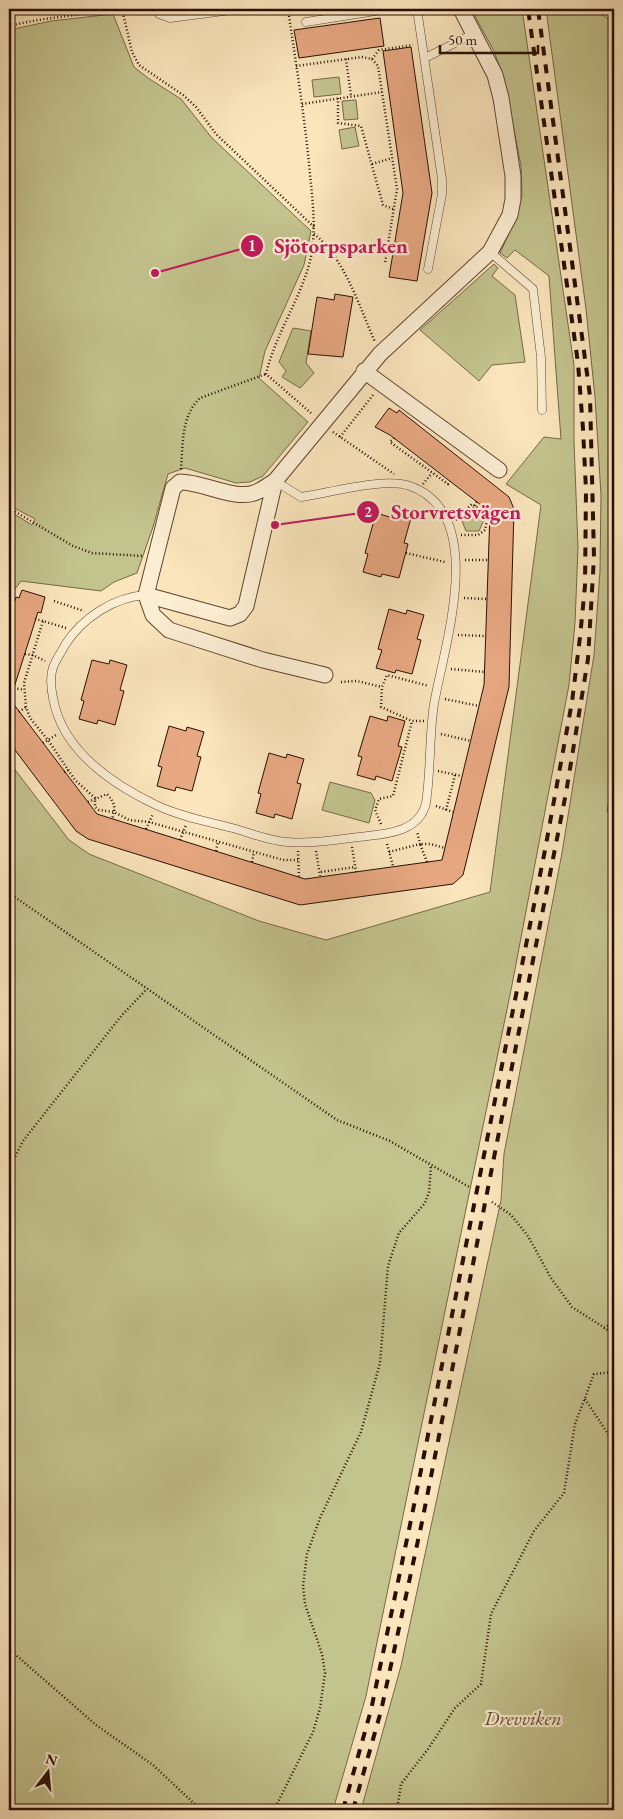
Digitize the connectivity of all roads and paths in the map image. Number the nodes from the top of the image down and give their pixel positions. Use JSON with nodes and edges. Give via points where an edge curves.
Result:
{"nodes":[{"id":1,"x":121,"y":9,"type":"edge"},
{"id":2,"x":158,"y":9,"type":"edge"},
{"id":3,"x":239,"y":9,"type":"edge"},
{"id":4,"x":288,"y":9,"type":"edge"},
{"id":5,"x":388,"y":9,"type":"edge"},
{"id":6,"x":417,"y":9,"type":"edge"},
{"id":7,"x":461,"y":9,"type":"edge"},
{"id":8,"x":306,"y":22,"type":"dead end"},
{"id":9,"x":9,"y":26,"type":"edge"},
{"id":10,"x":476,"y":36,"type":"junction"},
{"id":11,"x":422,"y":43,"type":"junction"},
{"id":12,"x":425,"y":58,"type":"junction"},
{"id":13,"x":346,"y":59,"type":"junction"},
{"id":14,"x":372,"y":59,"type":"junction"},
{"id":15,"x":296,"y":66,"type":"junction"},
{"id":16,"x":382,"y":92,"type":"junction"},
{"id":17,"x":351,"y":96,"type":"junction"},
{"id":18,"x":338,"y":98,"type":"junction"},
{"id":19,"x":301,"y":104,"type":"junction"},
{"id":20,"x":392,"y":158,"type":"junction"},
{"id":21,"x":371,"y":164,"type":"junction"},
{"id":22,"x":393,"y":209,"type":"junction"},
{"id":23,"x":314,"y":227,"type":"junction"},
{"id":24,"x":314,"y":234,"type":"junction"},
{"id":25,"x":490,"y":252,"type":"junction"},
{"id":26,"x":385,"y":263,"type":"dead end"},
{"id":27,"x":428,"y":269,"type":"dead end"},
{"id":28,"x":380,"y":354,"type":"junction"},
{"id":29,"x":364,"y":371,"type":"junction"},
{"id":30,"x":266,"y":374,"type":"junction"},
{"id":31,"x":382,"y":384,"type":"junction"},
{"id":32,"x":542,"y":410,"type":"dead end"},
{"id":33,"x":310,"y":413,"type":"dead end"},
{"id":34,"x":333,"y":432,"type":"dead end"},
{"id":35,"x":340,"y":437,"type":"junction"},
{"id":36,"x":394,"y":438,"type":"dead end"},
{"id":37,"x":422,"y":460,"type":"dead end"},
{"id":38,"x":419,"y":463,"type":"junction"},
{"id":39,"x":499,"y":470,"type":"dead end"},
{"id":40,"x":275,"y":481,"type":"junction"},
{"id":41,"x":450,"y":481,"type":"dead end"},
{"id":42,"x":180,"y":482,"type":"junction"},
{"id":43,"x":400,"y":484,"type":"junction"},
{"id":44,"x":476,"y":501,"type":"dead end"},
{"id":45,"x":475,"y":506,"type":"junction"},
{"id":46,"x":9,"y":508,"type":"edge"},
{"id":47,"x":450,"y":525,"type":"junction"},
{"id":48,"x":485,"y":530,"type":"junction"},
{"id":49,"x":490,"y":530,"type":"dead end"},
{"id":50,"x":452,"y":535,"type":"junction"},
{"id":51,"x":155,"y":557,"type":"junction"},
{"id":52,"x":146,"y":595,"type":"junction"},
{"id":53,"x":453,"y":598,"type":"junction"},
{"id":54,"x":487,"y":599,"type":"dead end"},
{"id":55,"x":54,"y":601,"type":"dead end"},
{"id":56,"x":95,"y":614,"type":"junction"},
{"id":57,"x":36,"y":619,"type":"dead end"},
{"id":58,"x":43,"y":621,"type":"dead end"},
{"id":59,"x":449,"y":634,"type":"junction"},
{"id":60,"x":486,"y":636,"type":"dead end"},
{"id":61,"x":24,"y":654,"type":"dead end"},
{"id":62,"x":53,"y":666,"type":"junction"},
{"id":63,"x":442,"y":668,"type":"junction"},
{"id":64,"x":485,"y":672,"type":"dead end"},
{"id":65,"x":325,"y":675,"type":"dead end"},
{"id":66,"x":341,"y":682,"type":"dead end"},
{"id":67,"x":382,"y":687,"type":"junction"},
{"id":68,"x":14,"y":688,"type":"dead end"},
{"id":69,"x":24,"y":690,"type":"dead end"},
{"id":70,"x":437,"y":693,"type":"junction"},
{"id":71,"x":479,"y":706,"type":"dead end"},
{"id":72,"x":26,"y":707,"type":"dead end"},
{"id":73,"x":20,"y":712,"type":"dead end"},
{"id":74,"x":412,"y":721,"type":"junction"},
{"id":75,"x":432,"y":722,"type":"junction"},
{"id":76,"x":64,"y":730,"type":"junction"},
{"id":77,"x":431,"y":732,"type":"junction"},
{"id":78,"x":471,"y":741,"type":"dead end"},
{"id":79,"x":43,"y":743,"type":"dead end"},
{"id":80,"x":429,"y":769,"type":"junction"},
{"id":81,"x":69,"y":770,"type":"dead end"},
{"id":82,"x":64,"y":772,"type":"dead end"},
{"id":83,"x":456,"y":775,"type":"junction"},
{"id":84,"x":462,"y":776,"type":"dead end"},
{"id":85,"x":88,"y":802,"type":"dead end"},
{"id":86,"x":426,"y":803,"type":"junction"},
{"id":87,"x":157,"y":806,"type":"junction"},
{"id":88,"x":446,"y":810,"type":"junction"},
{"id":89,"x":114,"y":812,"type":"junction"},
{"id":90,"x":453,"y":812,"type":"dead end"},
{"id":91,"x":189,"y":816,"type":"junction"},
{"id":92,"x":112,"y":819,"type":"dead end"},
{"id":93,"x":149,"y":822,"type":"junction"},
{"id":94,"x":416,"y":823,"type":"junction"},
{"id":95,"x":146,"y":829,"type":"dead end"},
{"id":96,"x":183,"y":832,"type":"junction"},
{"id":97,"x":385,"y":834,"type":"junction"},
{"id":98,"x":350,"y":838,"type":"junction"},
{"id":99,"x":180,"y":840,"type":"dead end"},
{"id":100,"x":218,"y":842,"type":"junction"},
{"id":101,"x":297,"y":842,"type":"junction"},
{"id":102,"x":315,"y":842,"type":"junction"},
{"id":103,"x":420,"y":844,"type":"junction"},
{"id":104,"x":445,"y":848,"type":"dead end"},
{"id":105,"x":216,"y":851,"type":"dead end"},
{"id":106,"x":254,"y":852,"type":"junction"},
{"id":107,"x":389,"y":852,"type":"junction"},
{"id":108,"x":298,"y":860,"type":"junction"},
{"id":109,"x":252,"y":862,"type":"dead end"},
{"id":110,"x":427,"y":862,"type":"dead end"},
{"id":111,"x":393,"y":866,"type":"dead end"},
{"id":112,"x":354,"y":867,"type":"junction"},
{"id":113,"x":321,"y":872,"type":"dead end"},
{"id":114,"x":356,"y":872,"type":"dead end"},
{"id":115,"x":320,"y":876,"type":"dead end"},
{"id":116,"x":299,"y":877,"type":"dead end"},
{"id":117,"x":9,"y":893,"type":"edge"},
{"id":118,"x":148,"y":988,"type":"junction"},
{"id":119,"x":431,"y":1166,"type":"junction"},
{"id":120,"x":9,"y":1169,"type":"edge"},
{"id":121,"x":471,"y":1188,"type":"dead end"},
{"id":122,"x":492,"y":1202,"type":"dead end"},
{"id":123,"x":614,"y":1322,"type":"edge"},
{"id":124,"x":604,"y":1328,"type":"junction"},
{"id":125,"x":614,"y":1334,"type":"edge"},
{"id":126,"x":614,"y":1372,"type":"edge"},
{"id":127,"x":585,"y":1399,"type":"junction"},
{"id":128,"x":614,"y":1443,"type":"edge"},
{"id":129,"x":9,"y":1649,"type":"edge"},
{"id":130,"x":201,"y":1810,"type":"edge"},
{"id":131,"x":274,"y":1810,"type":"edge"},
{"id":132,"x":397,"y":1810,"type":"edge"}],
"edges":[{"from":1,"to":9,"type":"path"},
{"from":1,"to":23,"type":"path","via":[[132,52],[139,65],[196,107],[216,134]]},
{"from":2,"to":3,"type":"lane","via":[[160,14],[170,18]]},
{"from":4,"to":15,"type":"path"},
{"from":5,"to":8,"type":"lane"},
{"from":6,"to":11,"type":"lane"},
{"from":7,"to":10,"type":"street"},
{"from":10,"to":12,"type":"lane","via":[[467,36]]},
{"from":10,"to":25,"type":"street","via":[[499,90],[513,176],[510,216]]},
{"from":11,"to":12,"type":"lane"},
{"from":11,"to":14,"type":"path","via":[[378,50]]},
{"from":12,"to":27,"type":"lane","via":[[442,179]]},
{"from":13,"to":14,"type":"path"},
{"from":13,"to":15,"type":"path"},
{"from":13,"to":17,"type":"path"},
{"from":14,"to":16,"type":"path","via":[[378,66]]},
{"from":15,"to":19,"type":"path"},
{"from":16,"to":17,"type":"path"},
{"from":16,"to":20,"type":"path"},
{"from":17,"to":18,"type":"path"},
{"from":18,"to":19,"type":"path"},
{"from":18,"to":21,"type":"path","via":[[338,123],[360,126]]},
{"from":19,"to":23,"type":"path"},
{"from":20,"to":21,"type":"path"},
{"from":20,"to":22,"type":"path","via":[[397,189]]},
{"from":21,"to":22,"type":"path","via":[[383,205]]},
{"from":22,"to":26,"type":"path"},
{"from":23,"to":24,"type":"path"},
{"from":24,"to":28,"type":"path","via":[[322,240],[350,282]]},
{"from":24,"to":30,"type":"path","via":[[309,265],[271,354]]},
{"from":25,"to":28,"type":"street"},
{"from":25,"to":32,"type":"lane","via":[[533,289],[541,357]]},
{"from":28,"to":29,"type":"street"},
{"from":29,"to":31,"type":"street"},
{"from":29,"to":40,"type":"street"},
{"from":30,"to":33,"type":"path"},
{"from":30,"to":42,"type":"path","via":[[200,398],[193,405],[184,428]]},
{"from":31,"to":35,"type":"path"},
{"from":31,"to":39,"type":"street"},
{"from":34,"to":35,"type":"path"},
{"from":35,"to":43,"type":"path","via":[[394,474]]},
{"from":36,"to":38,"type":"path","via":[[390,442]]},
{"from":37,"to":38,"type":"path"},
{"from":38,"to":41,"type":"path","via":[[448,484]]},
{"from":40,"to":42,"type":"street","via":[[254,493],[243,495]]},
{"from":40,"to":43,"type":"lane","via":[[301,497]]},
{"from":40,"to":52,"type":"street","via":[[246,606],[240,614],[230,618]]},
{"from":42,"to":51,"type":"street","via":[[173,488]]},
{"from":43,"to":47,"type":"lane","via":[[412,487],[429,499]]},
{"from":44,"to":45,"type":"path"},
{"from":45,"to":47,"type":"path","via":[[472,504]]},
{"from":45,"to":48,"type":"path","via":[[485,513]]},
{"from":46,"to":51,"type":"path","via":[[73,546],[92,553]]},
{"from":47,"to":50,"type":"lane"},
{"from":48,"to":49,"type":"path"},
{"from":48,"to":50,"type":"path","via":[[478,535]]},
{"from":50,"to":53,"type":"lane","via":[[455,566]]},
{"from":51,"to":52,"type":"street"},
{"from":52,"to":56,"type":"lane","via":[[113,602]]},
{"from":52,"to":65,"type":"street","via":[[153,615],[169,630],[263,660]]},
{"from":53,"to":54,"type":"path"},
{"from":53,"to":59,"type":"lane"},
{"from":55,"to":56,"type":"path"},
{"from":56,"to":62,"type":"lane","via":[[67,642]]},
{"from":57,"to":58,"type":"path"},
{"from":59,"to":60,"type":"path"},
{"from":59,"to":63,"type":"lane"},
{"from":61,"to":62,"type":"path"},
{"from":62,"to":76,"type":"lane","via":[[52,691]]},
{"from":63,"to":64,"type":"path"},
{"from":63,"to":70,"type":"lane"},
{"from":66,"to":67,"type":"path","via":[[357,681]]},
{"from":67,"to":70,"type":"path","via":[[387,675]]},
{"from":67,"to":74,"type":"path","via":[[381,707]]},
{"from":68,"to":69,"type":"path"},
{"from":70,"to":71,"type":"path"},
{"from":70,"to":75,"type":"lane"},
{"from":72,"to":73,"type":"path"},
{"from":74,"to":75,"type":"path"},
{"from":74,"to":97,"type":"path","via":[[393,796],[379,799],[375,810]]},
{"from":75,"to":77,"type":"lane"},
{"from":76,"to":79,"type":"path"},
{"from":76,"to":87,"type":"lane","via":[[96,768]]},
{"from":77,"to":78,"type":"path"},
{"from":77,"to":80,"type":"lane"},
{"from":80,"to":83,"type":"path"},
{"from":80,"to":86,"type":"lane"},
{"from":81,"to":82,"type":"path"},
{"from":83,"to":84,"type":"path"},
{"from":83,"to":88,"type":"path"},
{"from":85,"to":89,"type":"path","via":[[107,794],[113,801]]},
{"from":86,"to":88,"type":"path"},
{"from":86,"to":94,"type":"lane"},
{"from":87,"to":91,"type":"lane"},
{"from":87,"to":93,"type":"path"},
{"from":88,"to":90,"type":"path"},
{"from":89,"to":92,"type":"path"},
{"from":89,"to":93,"type":"path","via":[[129,820]]},
{"from":91,"to":96,"type":"path"},
{"from":91,"to":101,"type":"lane","via":[[277,840]]},
{"from":93,"to":95,"type":"path"},
{"from":93,"to":96,"type":"path"},
{"from":94,"to":97,"type":"lane"},
{"from":94,"to":103,"type":"path"},
{"from":96,"to":99,"type":"path"},
{"from":96,"to":100,"type":"path"},
{"from":97,"to":98,"type":"lane"},
{"from":97,"to":107,"type":"path"},
{"from":98,"to":102,"type":"lane"},
{"from":98,"to":112,"type":"path"},
{"from":100,"to":105,"type":"path"},
{"from":100,"to":106,"type":"path"},
{"from":101,"to":102,"type":"lane"},
{"from":101,"to":108,"type":"path"},
{"from":102,"to":115,"type":"path"},
{"from":103,"to":104,"type":"path"},
{"from":103,"to":107,"type":"path"},
{"from":103,"to":110,"type":"path"},
{"from":106,"to":108,"type":"path","via":[[283,860]]},
{"from":106,"to":109,"type":"path"},
{"from":107,"to":111,"type":"path"},
{"from":108,"to":116,"type":"path"},
{"from":112,"to":113,"type":"path"},
{"from":112,"to":114,"type":"path"},
{"from":117,"to":118,"type":"path"},
{"from":118,"to":119,"type":"path","via":[[337,1120],[390,1142]]},
{"from":118,"to":120,"type":"path","via":[[122,1015],[23,1141]]},
{"from":119,"to":121,"type":"path"},
{"from":119,"to":131,"type":"path","via":[[425,1203],[399,1233],[388,1266],[380,1363],[361,1432],[320,1518],[307,1554],[303,1586],[305,1604],[325,1673],[313,1732]]},
{"from":122,"to":124,"type":"path","via":[[510,1215],[528,1236],[551,1278],[572,1306]]},
{"from":123,"to":124,"type":"path"},
{"from":124,"to":125,"type":"path"},
{"from":126,"to":127,"type":"path","via":[[594,1374]]},
{"from":127,"to":128,"type":"path"},
{"from":127,"to":132,"type":"path","via":[[575,1424],[564,1493],[534,1531],[491,1614],[481,1684],[455,1708],[401,1784]]},
{"from":129,"to":130,"type":"path","via":[[96,1725],[153,1766]]}]}
